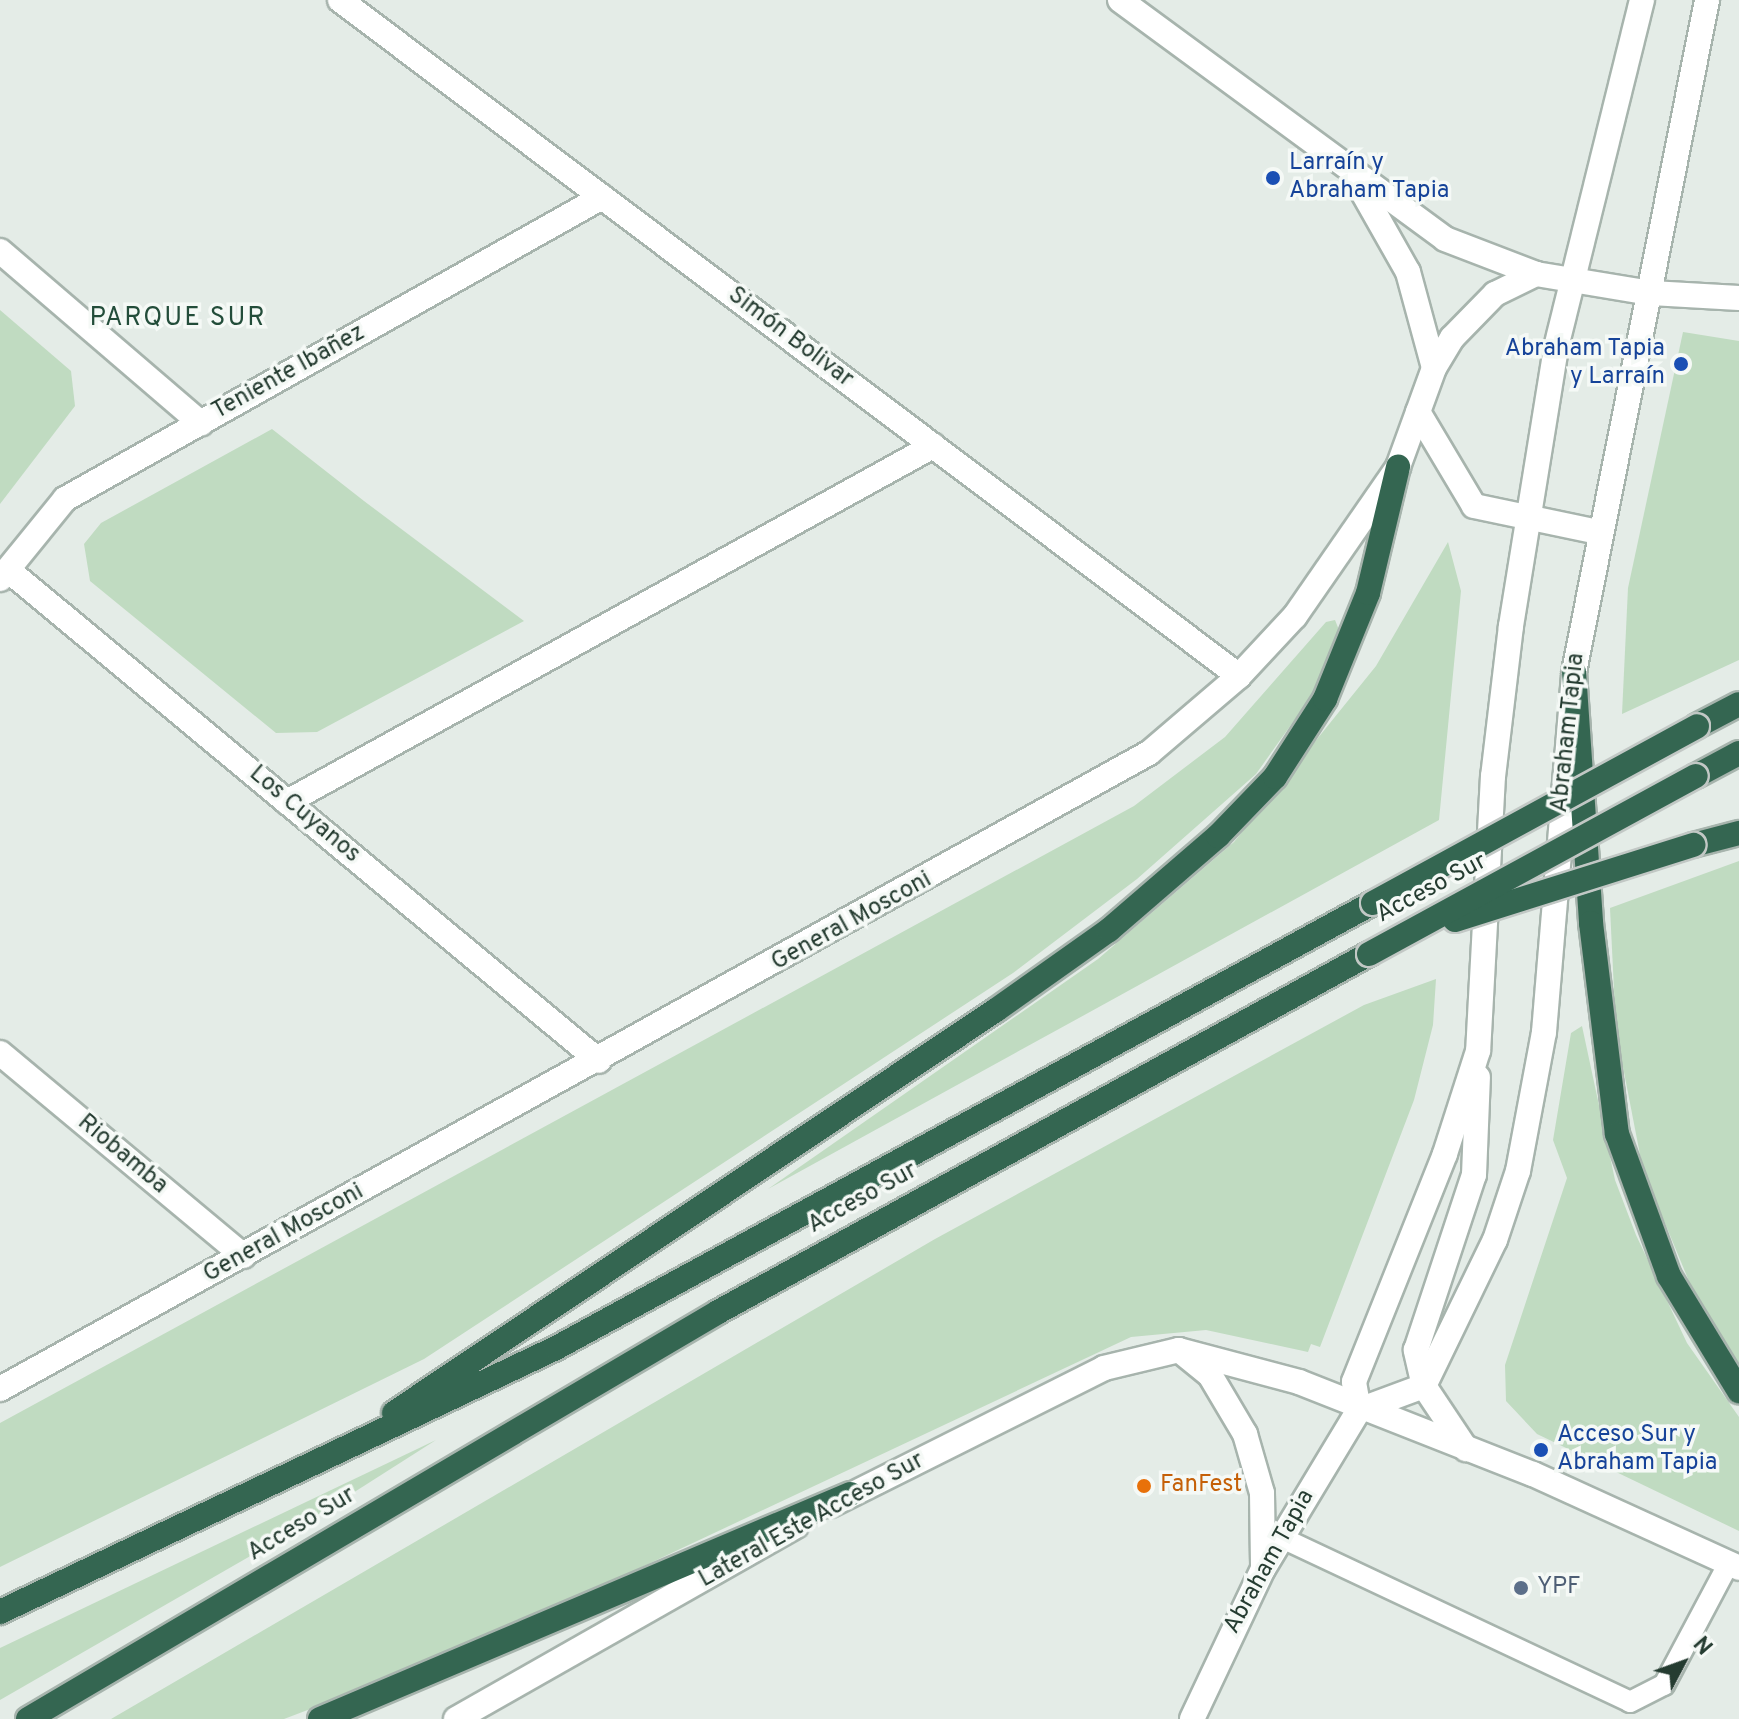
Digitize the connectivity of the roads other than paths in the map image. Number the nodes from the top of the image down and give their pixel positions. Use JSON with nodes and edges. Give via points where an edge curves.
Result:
{"nodes":[{"id":1,"x":340,"y":0,"type":"edge"},
{"id":2,"x":1120,"y":0,"type":"edge"},
{"id":3,"x":1642,"y":0,"type":"edge"},
{"id":4,"x":1707,"y":0,"type":"edge"},
{"id":5,"x":1351,"y":174,"type":"junction"},
{"id":6,"x":602,"y":197,"type":"junction"},
{"id":7,"x":0,"y":251,"type":"edge"},
{"id":8,"x":1536,"y":274,"type":"junction"},
{"id":9,"x":1573,"y":281,"type":"junction"},
{"id":10,"x":1651,"y":293,"type":"junction"},
{"id":11,"x":1739,"y":298,"type":"edge"},
{"id":12,"x":1434,"y":368,"type":"junction"},
{"id":13,"x":1418,"y":412,"type":"junction"},
{"id":14,"x":201,"y":423,"type":"junction"},
{"id":15,"x":933,"y":446,"type":"junction"},
{"id":16,"x":1398,"y":467,"type":"junction"},
{"id":17,"x":1530,"y":522,"type":"junction"},
{"id":18,"x":1598,"y":532,"type":"junction"},
{"id":19,"x":4,"y":574,"type":"edge"},
{"id":20,"x":1574,"y":672,"type":"junction"},
{"id":21,"x":1239,"y":676,"type":"junction"},
{"id":22,"x":1739,"y":704,"type":"edge"},
{"id":23,"x":1739,"y":753,"type":"edge"},
{"id":24,"x":287,"y":802,"type":"junction"},
{"id":25,"x":1739,"y":833,"type":"edge"},
{"id":26,"x":1407,"y":935,"type":"junction"},
{"id":27,"x":1478,"y":1051,"type":"junction"},
{"id":28,"x":0,"y":1053,"type":"edge"},
{"id":29,"x":599,"y":1061,"type":"junction"},
{"id":30,"x":244,"y":1256,"type":"junction"},
{"id":31,"x":1179,"y":1350,"type":"junction"},
{"id":32,"x":1424,"y":1386,"type":"junction"},
{"id":33,"x":0,"y":1389,"type":"edge"},
{"id":34,"x":1739,"y":1391,"type":"edge"},
{"id":35,"x":1359,"y":1410,"type":"junction"},
{"id":36,"x":1468,"y":1451,"type":"junction"},
{"id":37,"x":311,"y":1467,"type":"junction"},
{"id":38,"x":850,"y":1494,"type":"junction"},
{"id":39,"x":1280,"y":1537,"type":"junction"},
{"id":40,"x":1734,"y":1566,"type":"edge"},
{"id":41,"x":1263,"y":1569,"type":"junction"},
{"id":42,"x":0,"y":1612,"type":"edge"},
{"id":43,"x":28,"y":1719,"type":"edge"},
{"id":44,"x":320,"y":1719,"type":"edge"},
{"id":45,"x":456,"y":1719,"type":"edge"},
{"id":46,"x":1192,"y":1719,"type":"edge"}],
"edges":[{"from":1,"to":6,"type":"street","name":"Simón Bolivar"},
{"from":2,"to":5,"type":"street"},
{"from":3,"to":9,"type":"street"},
{"from":4,"to":10,"type":"street","name":"Abraham Tapia"},
{"from":5,"to":8,"type":"street","via":[[1445,239]]},
{"from":5,"to":12,"type":"street","via":[[1408,272]]},
{"from":6,"to":14,"type":"street","name":"Teniente Ibañez"},
{"from":6,"to":15,"type":"street","name":"Simón Bolivar"},
{"from":7,"to":14,"type":"street"},
{"from":8,"to":9,"type":"street"},
{"from":8,"to":12,"type":"street","name":"General Mosconi","via":[[1474,313]]},
{"from":9,"to":10,"type":"street"},
{"from":9,"to":17,"type":"street"},
{"from":10,"to":11,"type":"street"},
{"from":10,"to":18,"type":"street","name":"Abraham Tapia"},
{"from":12,"to":13,"type":"street","name":"General Mosconi"},
{"from":13,"to":16,"type":"street","name":"General Mosconi"},
{"from":13,"to":17,"type":"street","via":[[1474,506]]},
{"from":14,"to":19,"type":"street","name":"Teniente Ibañez","via":[[65,499]]},
{"from":15,"to":21,"type":"street","name":"Simón Bolivar"},
{"from":15,"to":24,"type":"street"},
{"from":16,"to":21,"type":"street","name":"General Mosconi","via":[[1303,606]]},
{"from":16,"to":37,"type":"highway","via":[[1368,593],[1325,699],[1275,777],[1218,836],[1109,930],[1009,1002]]},
{"from":17,"to":18,"type":"street"},
{"from":17,"to":27,"type":"street","via":[[1496,732]]},
{"from":18,"to":20,"type":"street","name":"Abraham Tapia"},
{"from":19,"to":24,"type":"street","name":"Los Cuyanos"},
{"from":20,"to":32,"type":"street","name":"Abraham Tapia","via":[[1544,1032],[1518,1171],[1495,1240]]},
{"from":20,"to":34,"type":"highway","via":[[1591,923],[1617,1134],[1669,1276]]},
{"from":21,"to":29,"type":"street","name":"General Mosconi","via":[[1103,782]]},
{"from":22,"to":37,"type":"highway","name":"Acceso Sur","bridge":true,"via":[[664,1292]]},
{"from":23,"to":26,"type":"highway","name":"Acceso Sur","bridge":true},
{"from":24,"to":29,"type":"street","name":"Los Cuyanos"},
{"from":25,"to":26,"type":"highway","bridge":true},
{"from":26,"to":43,"type":"highway","name":"Acceso Sur","bridge":true,"via":[[718,1312]]},
{"from":27,"to":32,"type":"street","via":[[1474,1175],[1422,1319],[1416,1350]]},
{"from":27,"to":35,"type":"street","via":[[1445,1154],[1354,1382]]},
{"from":28,"to":30,"type":"street","name":"Riobamba"},
{"from":29,"to":30,"type":"street","name":"General Mosconi"},
{"from":30,"to":33,"type":"street","name":"General Mosconi"},
{"from":31,"to":35,"type":"street","name":"Lateral Este Acceso Sur","via":[[1266,1370]]},
{"from":31,"to":38,"type":"street","name":"Lateral Este Acceso Sur","via":[[1122,1360]]},
{"from":31,"to":41,"type":"street","via":[[1210,1375],[1245,1434],[1262,1493]]},
{"from":32,"to":35,"type":"street"},
{"from":32,"to":36,"type":"street"},
{"from":35,"to":36,"type":"street","name":"Lateral Este Acceso Sur"},
{"from":35,"to":39,"type":"street","name":"Abraham Tapia"},
{"from":36,"to":40,"type":"street","name":"Lateral Este Acceso Sur"},
{"from":37,"to":42,"type":"highway","name":"Acceso Sur"},
{"from":38,"to":44,"type":"highway"},
{"from":38,"to":45,"type":"street","name":"Lateral Este Acceso Sur"},
{"from":39,"to":40,"type":"lane","via":[[1630,1702],[1664,1685]]},
{"from":39,"to":41,"type":"street","name":"Abraham Tapia"},
{"from":41,"to":46,"type":"street","name":"Abraham Tapia"}]}
